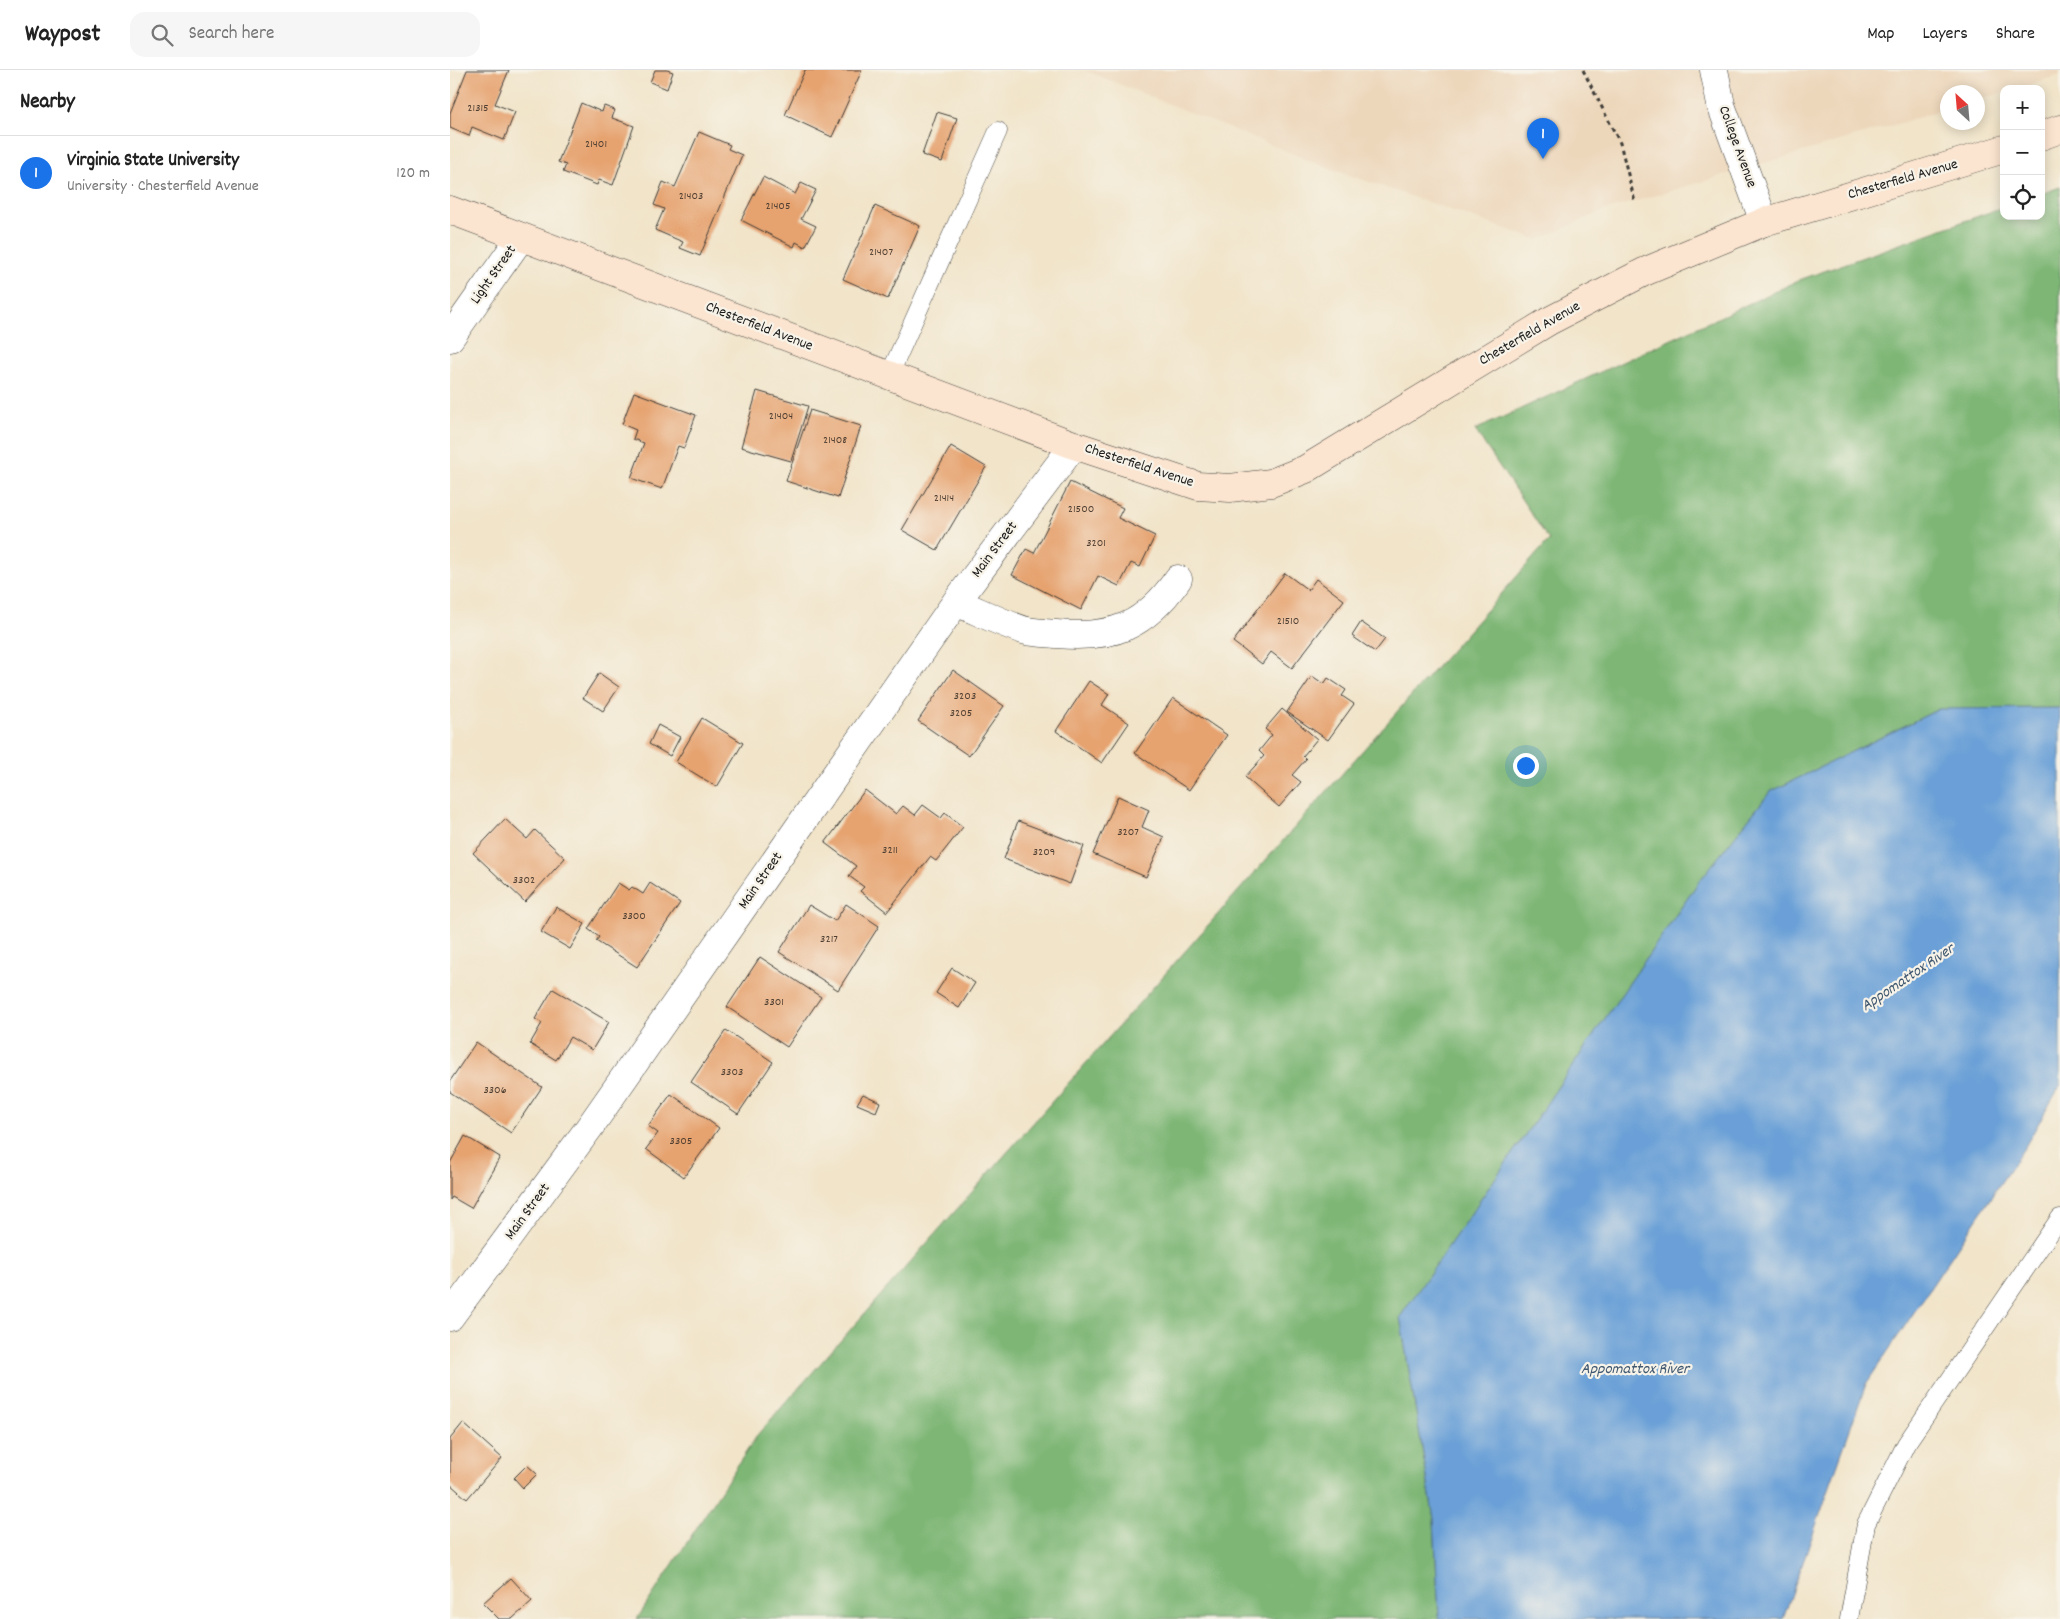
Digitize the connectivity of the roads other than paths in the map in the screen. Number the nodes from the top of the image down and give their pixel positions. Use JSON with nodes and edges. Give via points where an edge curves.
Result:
{"nodes":[{"id":1,"x":1714,"y":70,"type":"edge"},
{"id":2,"x":2060,"y":129,"type":"edge"},
{"id":3,"x":998,"y":131,"type":"dead end"},
{"id":4,"x":2045,"y":135,"type":"edge"},
{"id":5,"x":2000,"y":150,"type":"edge"},
{"id":6,"x":450,"y":210,"type":"edge"},
{"id":7,"x":1764,"y":222,"type":"junction"},
{"id":8,"x":521,"y":237,"type":"junction"},
{"id":9,"x":450,"y":338,"type":"edge"},
{"id":10,"x":889,"y":376,"type":"junction"},
{"id":11,"x":1074,"y":445,"type":"junction"},
{"id":12,"x":1178,"y":579,"type":"dead end"},
{"id":13,"x":956,"y":602,"type":"junction"},
{"id":14,"x":2060,"y":1218,"type":"edge"},
{"id":15,"x":450,"y":1318,"type":"edge"},
{"id":16,"x":1849,"y":1619,"type":"edge"}],
"edges":[{"from":1,"to":7,"type":"street","name":"College Avenue","via":[[1721,105]]},
{"from":2,"to":4,"type":"main road"},
{"from":3,"to":10,"type":"lane"},
{"from":5,"to":7,"type":"main road","name":"Chesterfield Avenue"},
{"from":6,"to":8,"type":"main road","name":"Chesterfield Avenue"},
{"from":7,"to":11,"type":"main road","name":"Chesterfield Avenue","via":[[1644,272],[1549,321],[1306,469],[1271,483],[1230,488],[1198,486]]},
{"from":8,"to":9,"type":"street","name":"Light Street"},
{"from":8,"to":10,"type":"main road","name":"Chesterfield Avenue"},
{"from":10,"to":11,"type":"main road","name":"Chesterfield Avenue"},
{"from":11,"to":13,"type":"street","name":"Main Street"},
{"from":12,"to":13,"type":"street","via":[[1164,600],[1140,619],[1112,632],[1074,635],[1027,631]]},
{"from":13,"to":15,"type":"street","name":"Main Street","via":[[589,1128]]},
{"from":14,"to":16,"type":"lane","via":[[1906,1444],[1866,1524]]}]}
